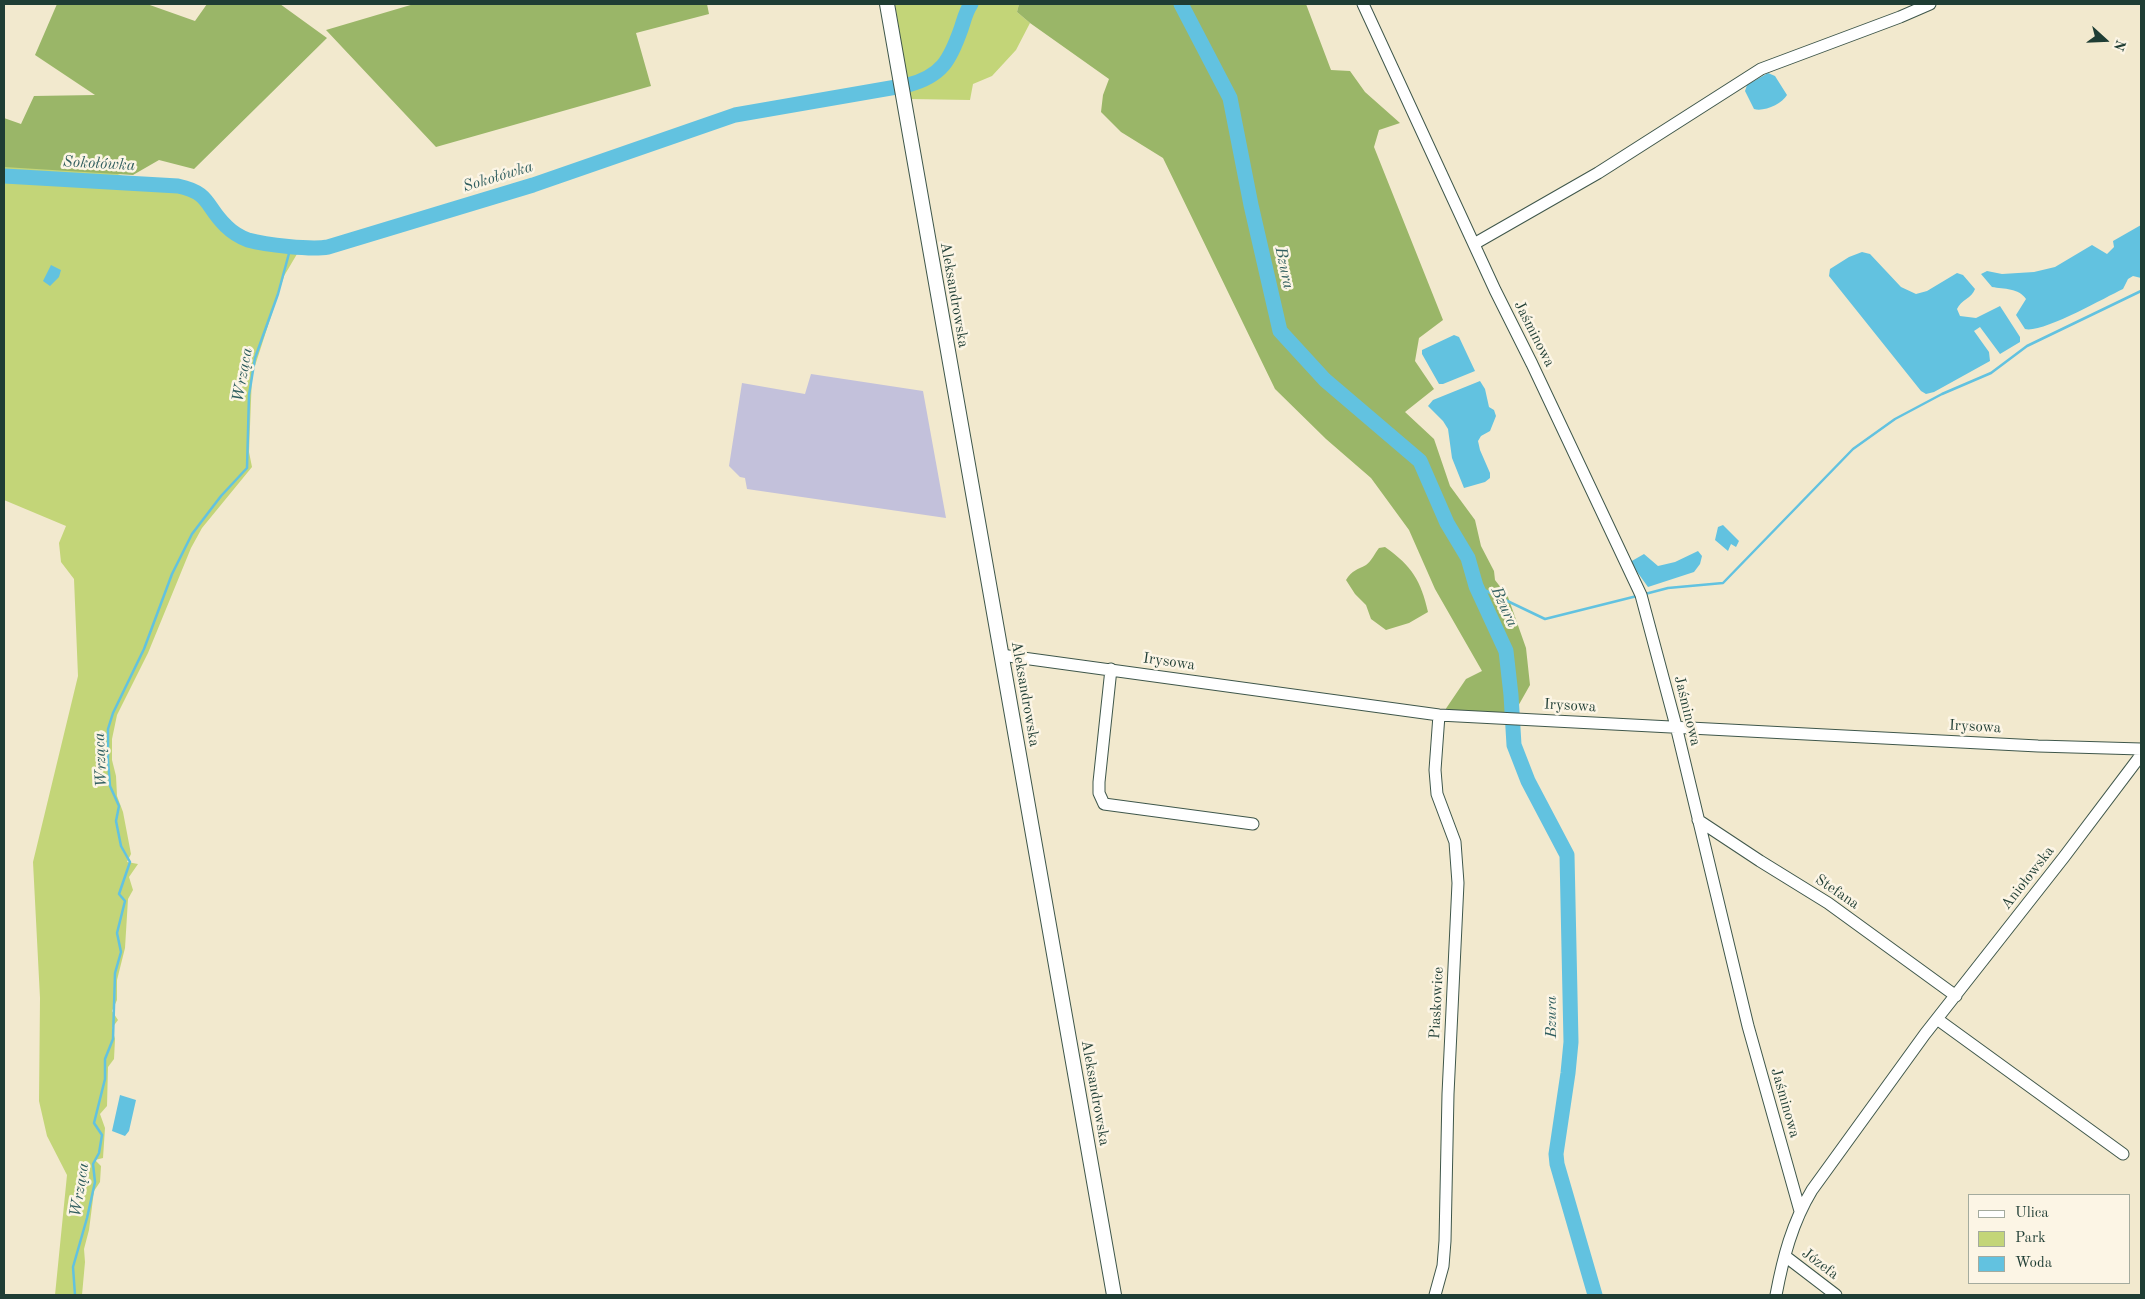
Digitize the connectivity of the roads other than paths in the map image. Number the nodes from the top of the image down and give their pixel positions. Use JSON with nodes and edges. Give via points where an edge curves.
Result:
{"nodes":[{"id":1,"x":887,"y":4,"type":"edge"},
{"id":2,"x":1364,"y":4,"type":"edge"},
{"id":3,"x":1930,"y":4,"type":"edge"},
{"id":4,"x":1474,"y":244,"type":"junction"},
{"id":5,"x":1001,"y":655,"type":"junction"},
{"id":6,"x":1111,"y":669,"type":"junction"},
{"id":7,"x":1439,"y":715,"type":"junction"},
{"id":8,"x":1676,"y":726,"type":"junction"},
{"id":9,"x":2141,"y":749,"type":"edge"},
{"id":10,"x":2141,"y":755,"type":"edge"},
{"id":11,"x":1698,"y":820,"type":"junction"},
{"id":12,"x":1253,"y":824,"type":"dead end"},
{"id":13,"x":1956,"y":996,"type":"junction"},
{"id":14,"x":1937,"y":1019,"type":"junction"},
{"id":15,"x":2123,"y":1154,"type":"dead end"},
{"id":16,"x":1800,"y":1210,"type":"junction"},
{"id":17,"x":1785,"y":1256,"type":"junction"},
{"id":18,"x":1114,"y":1295,"type":"edge"},
{"id":19,"x":1435,"y":1295,"type":"edge"},
{"id":20,"x":1776,"y":1295,"type":"edge"},
{"id":21,"x":1836,"y":1295,"type":"edge"}],
"edges":[{"from":1,"to":5,"type":"main road","name":"Aleksandrowska"},
{"from":2,"to":4,"type":"street","name":"Jaśminowa"},
{"from":3,"to":4,"type":"street","via":[[1761,68],[1598,173]]},
{"from":4,"to":8,"type":"street","name":"Jaśminowa","via":[[1641,595]]},
{"from":5,"to":6,"type":"street","name":"Irysowa"},
{"from":5,"to":18,"type":"main road","name":"Aleksandrowska"},
{"from":6,"to":7,"type":"street","name":"Irysowa"},
{"from":6,"to":12,"type":"street","via":[[1099,782],[1104,804]]},
{"from":7,"to":8,"type":"street","name":"Irysowa"},
{"from":7,"to":19,"type":"street","name":"Piaskowice","via":[[1435,770],[1437,794],[1455,842],[1458,883],[1448,1075],[1446,1241]]},
{"from":8,"to":9,"type":"street","name":"Irysowa"},
{"from":8,"to":11,"type":"street","name":"Jaśminowa"},
{"from":10,"to":13,"type":"street","name":"Aniołowska"},
{"from":11,"to":13,"type":"street","name":"Stefana","via":[[1828,903]]},
{"from":11,"to":16,"type":"street","name":"Jaśminowa","via":[[1748,1026]]},
{"from":13,"to":14,"type":"street","name":"Aniołowska"},
{"from":14,"to":15,"type":"street"},
{"from":14,"to":16,"type":"street","name":"Aniołowska","via":[[1833,1159]]},
{"from":16,"to":17,"type":"street","name":"Aniołowska"},
{"from":17,"to":20,"type":"street","name":"Aniołowska"},
{"from":17,"to":21,"type":"street","name":"Józefa"}]}
